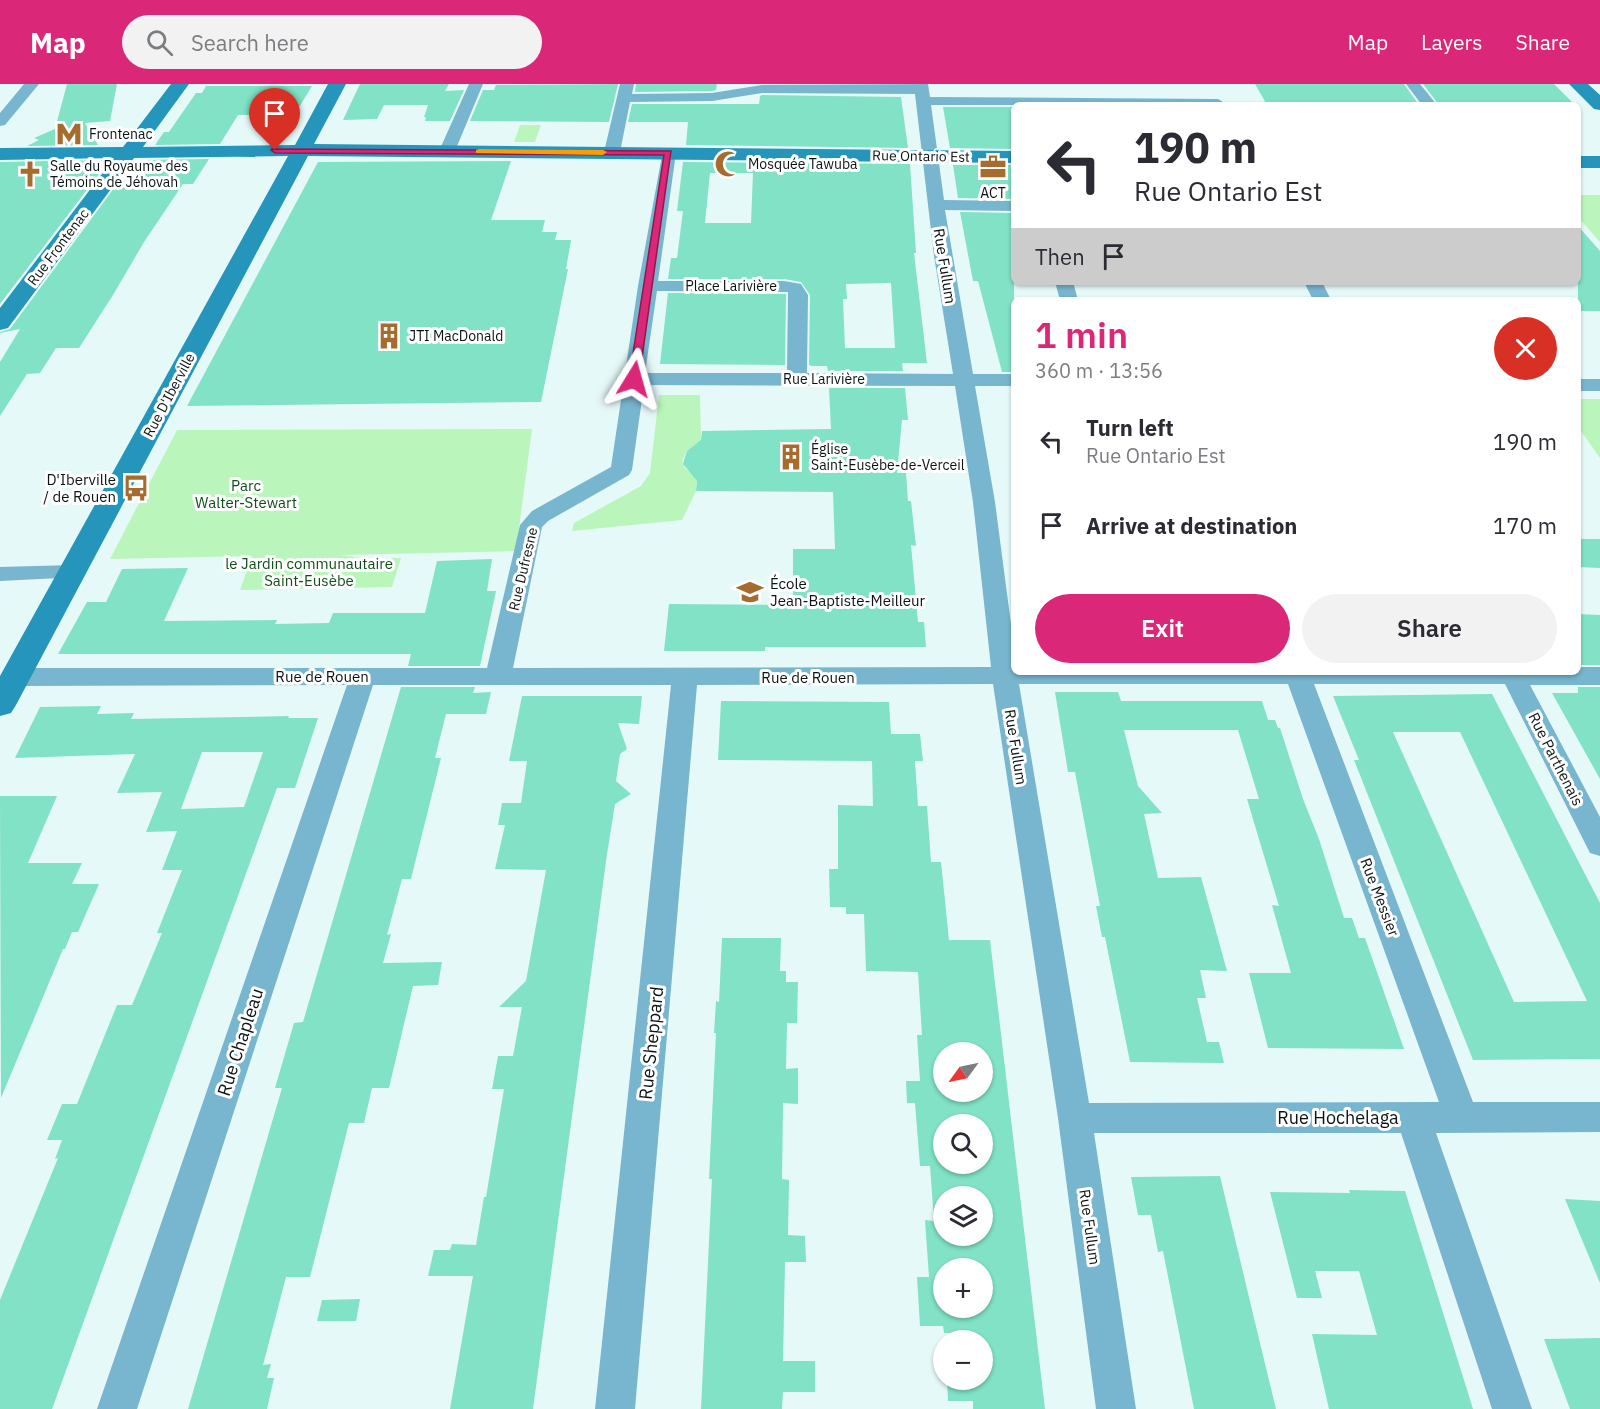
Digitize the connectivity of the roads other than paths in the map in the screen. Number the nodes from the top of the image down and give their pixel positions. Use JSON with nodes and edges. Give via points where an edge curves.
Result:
{"nodes":[{"id":1,"x":32,"y":84,"type":"edge"},
{"id":2,"x":180,"y":84,"type":"edge"},
{"id":3,"x":337,"y":84,"type":"edge"},
{"id":4,"x":476,"y":84,"type":"edge"},
{"id":5,"x":1208,"y":84,"type":"edge"},
{"id":6,"x":1413,"y":84,"type":"edge"},
{"id":7,"x":1578,"y":84,"type":"edge"},
{"id":8,"x":625,"y":91,"type":"edge"},
{"id":9,"x":922,"y":92,"type":"edge"},
{"id":10,"x":1170,"y":102,"type":"edge"},
{"id":11,"x":1218,"y":102,"type":"edge"},
{"id":12,"x":1428,"y":102,"type":"edge"},
{"id":13,"x":1600,"y":105,"type":"edge"},
{"id":14,"x":0,"y":122,"type":"edge"},
{"id":15,"x":301,"y":150,"type":"junction"},
{"id":16,"x":447,"y":151,"type":"junction"},
{"id":17,"x":129,"y":152,"type":"junction"},
{"id":18,"x":612,"y":152,"type":"junction"},
{"id":19,"x":668,"y":153,"type":"junction"},
{"id":20,"x":0,"y":154,"type":"edge"},
{"id":21,"x":930,"y":156,"type":"junction"},
{"id":22,"x":1011,"y":157,"type":"edge"},
{"id":23,"x":1581,"y":162,"type":"edge"},
{"id":24,"x":1600,"y":162,"type":"edge"},
{"id":25,"x":936,"y":206,"type":"junction"},
{"id":26,"x":1011,"y":206,"type":"edge"},
{"id":27,"x":647,"y":286,"type":"junction"},
{"id":28,"x":1,"y":321,"type":"edge"},
{"id":29,"x":797,"y":378,"type":"junction"},
{"id":30,"x":634,"y":379,"type":"junction"},
{"id":31,"x":964,"y":380,"type":"junction"},
{"id":32,"x":1011,"y":380,"type":"edge"},
{"id":33,"x":1581,"y":385,"type":"edge"},
{"id":34,"x":1600,"y":385,"type":"edge"},
{"id":35,"x":72,"y":572,"type":"junction"},
{"id":36,"x":0,"y":574,"type":"edge"},
{"id":37,"x":1061,"y":675,"type":"edge"},
{"id":38,"x":1234,"y":675,"type":"edge"},
{"id":39,"x":1441,"y":675,"type":"edge"},
{"id":40,"x":1514,"y":675,"type":"edge"},
{"id":41,"x":1556,"y":675,"type":"edge"},
{"id":42,"x":363,"y":676,"type":"junction"},
{"id":43,"x":1006,"y":676,"type":"junction"},
{"id":44,"x":1600,"y":676,"type":"edge"},
{"id":45,"x":15,"y":677,"type":"junction"},
{"id":46,"x":498,"y":677,"type":"junction"},
{"id":47,"x":1298,"y":677,"type":"junction"},
{"id":48,"x":685,"y":678,"type":"junction"},
{"id":49,"x":0,"y":705,"type":"edge"},
{"id":50,"x":1600,"y":845,"type":"edge"},
{"id":51,"x":1462,"y":1116,"type":"junction"},
{"id":52,"x":1413,"y":1117,"type":"junction"},
{"id":53,"x":1600,"y":1117,"type":"edge"},
{"id":54,"x":1075,"y":1118,"type":"junction"},
{"id":55,"x":117,"y":1409,"type":"edge"},
{"id":56,"x":615,"y":1409,"type":"edge"},
{"id":57,"x":1116,"y":1409,"type":"edge"},
{"id":58,"x":1512,"y":1409,"type":"edge"}],
"edges":[{"from":1,"to":14,"type":"street"},
{"from":2,"to":17,"type":"main road","name":"Rue Frontenac"},
{"from":3,"to":15,"type":"main road","name":"Rue D'Iberville"},
{"from":4,"to":16,"type":"street"},
{"from":5,"to":11,"type":"street"},
{"from":6,"to":12,"type":"street"},
{"from":7,"to":13,"type":"main road"},
{"from":8,"to":9,"type":"street","via":[[712,97],[762,89]]},
{"from":8,"to":18,"type":"street"},
{"from":9,"to":10,"type":"street"},
{"from":9,"to":21,"type":"street","name":"Rue Fullum"},
{"from":15,"to":16,"type":"main road","name":"Rue Ontario Est"},
{"from":15,"to":17,"type":"main road","name":"Rue Ontario Est"},
{"from":15,"to":35,"type":"main road","name":"Rue D'Iberville"},
{"from":16,"to":18,"type":"main road","name":"Rue Ontario Est"},
{"from":17,"to":20,"type":"main road","name":"Rue Ontario Est"},
{"from":17,"to":28,"type":"main road","name":"Rue Frontenac"},
{"from":18,"to":19,"type":"main road","name":"Rue Ontario Est"},
{"from":19,"to":21,"type":"main road","name":"Rue Ontario Est"},
{"from":19,"to":27,"type":"street","name":"Rue Dufresne"},
{"from":21,"to":22,"type":"main road","name":"Rue Ontario Est"},
{"from":21,"to":25,"type":"street","name":"Rue Fullum"},
{"from":23,"to":24,"type":"main road"},
{"from":25,"to":26,"type":"street"},
{"from":25,"to":31,"type":"street","name":"Rue Fullum"},
{"from":27,"to":29,"type":"street","name":"Place Larivière","via":[[795,288],[799,295]]},
{"from":27,"to":30,"type":"street","name":"Rue Dufresne"},
{"from":29,"to":30,"type":"street","name":"Rue Larivière"},
{"from":29,"to":31,"type":"street","name":"Rue Larivière"},
{"from":30,"to":46,"type":"street","name":"Rue Dufresne","via":[[621,470],[531,525]]},
{"from":31,"to":32,"type":"street","name":"Rue Larivière"},
{"from":31,"to":43,"type":"street","name":"Rue Fullum"},
{"from":33,"to":34,"type":"street"},
{"from":35,"to":36,"type":"street"},
{"from":35,"to":45,"type":"main road","name":"Rue D'Iberville"},
{"from":37,"to":43,"type":"street","name":"Rue de Rouen"},
{"from":38,"to":47,"type":"street","name":"Rue de Rouen"},
{"from":39,"to":47,"type":"street","name":"Rue de Rouen"},
{"from":40,"to":50,"type":"street","name":"Rue Parthenais"},
{"from":41,"to":44,"type":"street","name":"Rue de Rouen"},
{"from":42,"to":45,"type":"street","name":"Rue de Rouen"},
{"from":42,"to":46,"type":"street","name":"Rue de Rouen"},
{"from":42,"to":55,"type":"street","name":"Rue Chapleau"},
{"from":43,"to":48,"type":"street","name":"Rue de Rouen"},
{"from":43,"to":54,"type":"street","name":"Rue Fullum"},
{"from":45,"to":49,"type":"main road","name":"Rue D'Iberville"},
{"from":46,"to":48,"type":"street","name":"Rue de Rouen"},
{"from":47,"to":51,"type":"street","name":"Rue Messier"},
{"from":48,"to":56,"type":"street","name":"Rue Sheppard"},
{"from":51,"to":52,"type":"street","name":"Rue Hochelaga"},
{"from":51,"to":53,"type":"street","name":"Rue Hochelaga"},
{"from":52,"to":54,"type":"street","name":"Rue Hochelaga"},
{"from":52,"to":58,"type":"street"},
{"from":54,"to":57,"type":"street","name":"Rue Fullum"}]}
